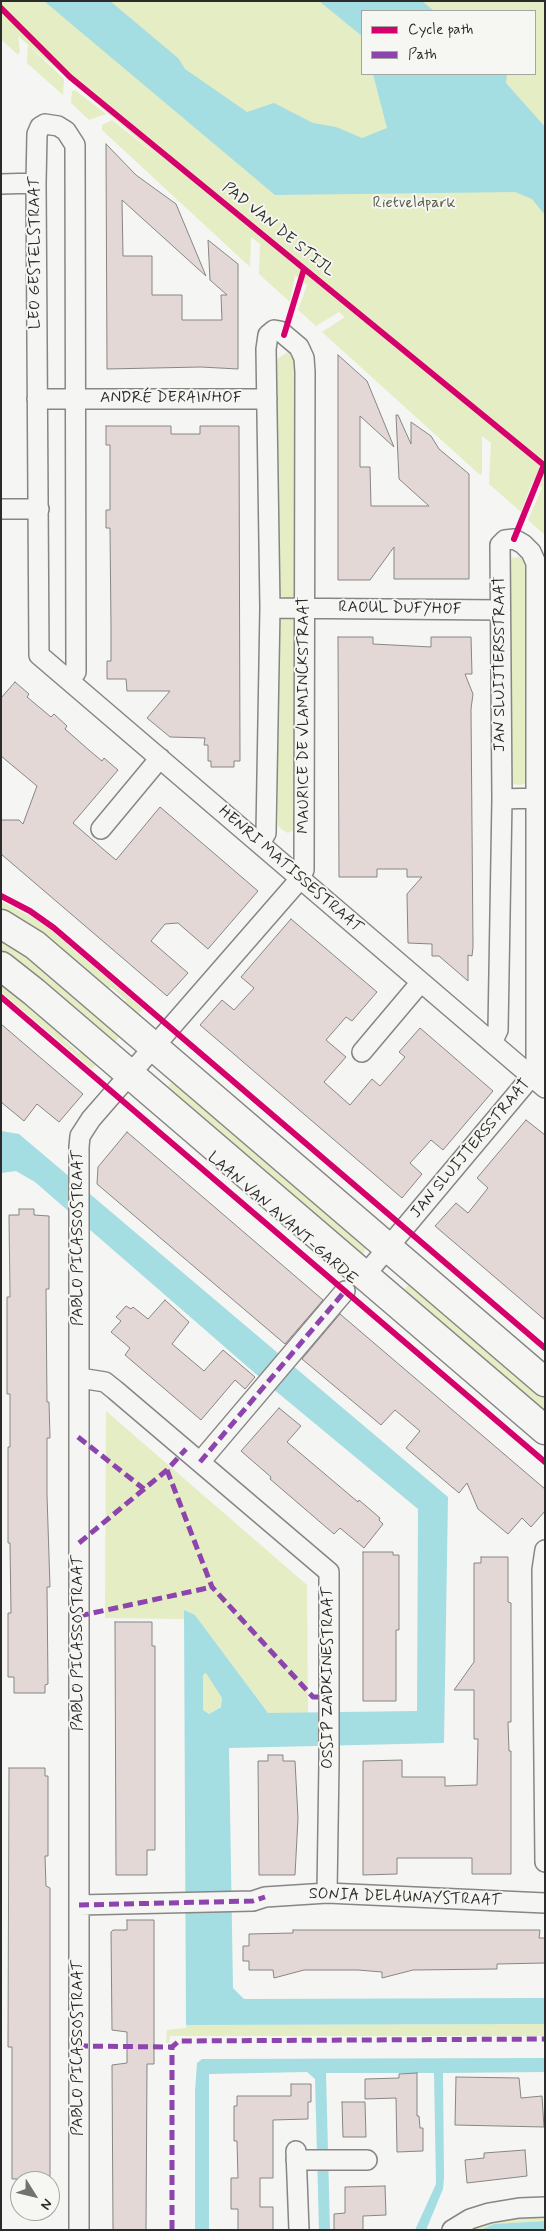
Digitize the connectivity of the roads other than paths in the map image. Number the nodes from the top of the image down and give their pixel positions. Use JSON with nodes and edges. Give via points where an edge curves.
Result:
{"nodes":[{"id":1,"x":36,"y":183,"type":"junction"},
{"id":2,"x":1,"y":184,"type":"edge"},
{"id":3,"x":37,"y":398,"type":"junction"},
{"id":4,"x":74,"y":399,"type":"junction"},
{"id":5,"x":267,"y":399,"type":"junction"},
{"id":6,"x":38,"y":508,"type":"junction"},
{"id":7,"x":1,"y":509,"type":"edge"},
{"id":8,"x":270,"y":608,"type":"junction"},
{"id":9,"x":306,"y":608,"type":"junction"},
{"id":10,"x":500,"y":610,"type":"junction"},
{"id":11,"x":40,"y":656,"type":"joint"},
{"id":12,"x":70,"y":681,"type":"junction"},
{"id":13,"x":160,"y":758,"type":"junction"},
{"id":14,"x":536,"y":798,"type":"junction"},
{"id":15,"x":502,"y":799,"type":"junction"},
{"id":16,"x":101,"y":829,"type":"dead end"},
{"id":17,"x":260,"y":844,"type":"junction"},
{"id":18,"x":300,"y":879,"type":"junction"},
{"id":19,"x":1,"y":924,"type":"edge"},
{"id":20,"x":1,"y":966,"type":"edge"},
{"id":21,"x":421,"y":982,"type":"junction"},
{"id":22,"x":492,"y":1043,"type":"junction"},
{"id":23,"x":153,"y":1046,"type":"junction"},
{"id":24,"x":362,"y":1052,"type":"dead end"},
{"id":25,"x":130,"y":1074,"type":"junction"},
{"id":26,"x":539,"y":1082,"type":"edge"},
{"id":27,"x":388,"y":1247,"type":"junction"},
{"id":28,"x":355,"y":1283,"type":"junction"},
{"id":29,"x":80,"y":1378,"type":"junction"},
{"id":30,"x":545,"y":1382,"type":"edge"},
{"id":31,"x":545,"y":1430,"type":"edge"},
{"id":32,"x":200,"y":1462,"type":"junction"},
{"id":33,"x":545,"y":1550,"type":"edge"},
{"id":34,"x":545,"y":1862,"type":"edge"},
{"id":35,"x":327,"y":1894,"type":"junction"},
{"id":36,"x":545,"y":1903,"type":"edge"},
{"id":37,"x":79,"y":1905,"type":"junction"},
{"id":38,"x":367,"y":2160,"type":"dead end"},
{"id":39,"x":545,"y":2207,"type":"edge"},
{"id":40,"x":79,"y":2230,"type":"edge"},
{"id":41,"x":299,"y":2230,"type":"edge"},
{"id":42,"x":452,"y":2230,"type":"edge"}],
"edges":[{"from":1,"to":2,"type":"street"},
{"from":1,"to":3,"type":"street","name":"LEO GESTELSTRAAT"},
{"from":1,"to":4,"type":"street","name":"LEO GESTELSTRAAT","via":[[37,134],[45,124],[58,126],[66,131],[75,145]]},
{"from":3,"to":4,"type":"street"},
{"from":3,"to":6,"type":"street","name":"LEO GESTELSTRAAT"},
{"from":4,"to":5,"type":"street","name":"ANDRÉ DERAINHOF"},
{"from":4,"to":12,"type":"street","name":"LEO GESTELSTRAAT","via":[[76,672]]},
{"from":5,"to":8,"type":"street","name":"MAURICE DE VLAMINCKSTRAAT"},
{"from":5,"to":9,"type":"street","name":"MAURICE DE VLAMINCKSTRAAT","via":[[266,349],[268,335],[274,330],[280,331],[299,347],[304,358]]},
{"from":6,"to":7,"type":"street"},
{"from":6,"to":11,"type":"street","name":"LEO GESTELSTRAAT"},
{"from":8,"to":9,"type":"street","name":"RAOUL DUFYHOF"},
{"from":8,"to":17,"type":"street","name":"MAURICE DE VLAMINCKSTRAAT","via":[[266,834]]},
{"from":9,"to":10,"type":"street","name":"RAOUL DUFYHOF"},
{"from":9,"to":18,"type":"street","name":"MAURICE DE VLAMINCKSTRAAT","via":[[304,870]]},
{"from":10,"to":14,"type":"street","name":"JAN SLUIJTERSSTRAAT","via":[[500,545],[505,540],[514,539],[523,544],[536,563]]},
{"from":10,"to":15,"type":"street","name":"JAN SLUIJTERSSTRAAT"},
{"from":11,"to":12,"type":"street","name":"HENRI MATISSESTRAAT"},
{"from":12,"to":13,"type":"street","name":"HENRI MATISSESTRAAT"},
{"from":13,"to":16,"type":"street"},
{"from":13,"to":17,"type":"street","name":"HENRI MATISSESTRAAT"},
{"from":14,"to":15,"type":"street"},
{"from":14,"to":26,"type":"street","name":"JAN SLUIJTERSSTRAAT"},
{"from":15,"to":22,"type":"street","name":"JAN SLUIJTERSSTRAAT","via":[[498,1030]]},
{"from":17,"to":18,"type":"street","name":"HENRI MATISSESTRAAT"},
{"from":18,"to":21,"type":"street","name":"HENRI MATISSESTRAAT"},
{"from":18,"to":23,"type":"street"},
{"from":19,"to":23,"type":"street","via":[[35,945]]},
{"from":20,"to":25,"type":"street","name":"LAAN VAN AVANT-GARDE"},
{"from":21,"to":22,"type":"street","name":"HENRI MATISSESTRAAT"},
{"from":21,"to":24,"type":"street"},
{"from":22,"to":26,"type":"street","name":"HENRI MATISSESTRAAT"},
{"from":23,"to":25,"type":"street"},
{"from":23,"to":27,"type":"street"},
{"from":25,"to":28,"type":"street","name":"LAAN VAN AVANT-GARDE"},
{"from":25,"to":29,"type":"street","name":"PABLO PICASSOSTRAAT","via":[[80,1136]]},
{"from":26,"to":27,"type":"street","name":"JAN SLUIJTERSSTRAAT"},
{"from":27,"to":28,"type":"street","name":"JAN SLUIJTERSSTRAAT"},
{"from":27,"to":30,"type":"street"},
{"from":28,"to":31,"type":"street","name":"LAAN VAN AVANT-GARDE"},
{"from":28,"to":32,"type":"street","name":"JAN SLUIJTERSSTRAAT"},
{"from":29,"to":32,"type":"street","name":"OSSIP ZADKINESTRAAT","via":[[104,1382]]},
{"from":29,"to":37,"type":"street","name":"PABLO PICASSOSTRAAT"},
{"from":32,"to":35,"type":"street","name":"OSSIP ZADKINESTRAAT","via":[[329,1572]]},
{"from":33,"to":34,"type":"street","via":[[542,1580]]},
{"from":35,"to":36,"type":"street","name":"SONIA DELAUNAYSTRAAT"},
{"from":35,"to":37,"type":"street","name":"SONIA DELAUNAYSTRAAT","via":[[265,1896],[253,1901]]},
{"from":37,"to":40,"type":"street","name":"PABLO PICASSOSTRAAT"},
{"from":38,"to":41,"type":"street","via":[[300,2157]]},
{"from":39,"to":42,"type":"street","via":[[497,2212],[470,2219]]}]}
